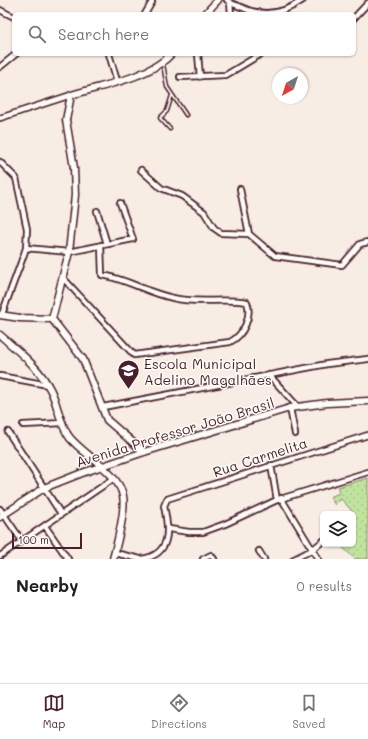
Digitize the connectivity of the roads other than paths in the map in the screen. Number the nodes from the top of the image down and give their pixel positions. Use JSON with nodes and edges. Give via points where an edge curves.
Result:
{"nodes":[{"id":1,"x":218,"y":0,"type":"edge"},
{"id":2,"x":303,"y":0,"type":"edge"},
{"id":3,"x":152,"y":2,"type":"dead end"},
{"id":4,"x":229,"y":2,"type":"edge"},
{"id":5,"x":368,"y":3,"type":"edge"},
{"id":6,"x":0,"y":10,"type":"edge"},
{"id":7,"x":146,"y":12,"type":"edge"},
{"id":8,"x":207,"y":12,"type":"edge"},
{"id":9,"x":231,"y":12,"type":"edge"},
{"id":10,"x":252,"y":12,"type":"edge"},
{"id":11,"x":283,"y":12,"type":"edge"},
{"id":12,"x":12,"y":16,"type":"edge"},
{"id":13,"x":356,"y":16,"type":"edge"},
{"id":14,"x":14,"y":56,"type":"edge"},
{"id":15,"x":110,"y":56,"type":"edge"},
{"id":16,"x":169,"y":56,"type":"edge"},
{"id":17,"x":198,"y":56,"type":"edge"},
{"id":18,"x":254,"y":56,"type":"edge"},
{"id":19,"x":163,"y":63,"type":"junction"},
{"id":20,"x":0,"y":67,"type":"edge"},
{"id":21,"x":180,"y":77,"type":"dead end"},
{"id":22,"x":200,"y":77,"type":"junction"},
{"id":23,"x":118,"y":81,"type":"junction"},
{"id":24,"x":71,"y":95,"type":"junction"},
{"id":25,"x":172,"y":95,"type":"junction"},
{"id":26,"x":186,"y":115,"type":"dead end"},
{"id":27,"x":0,"y":118,"type":"edge"},
{"id":28,"x":170,"y":129,"type":"dead end"},
{"id":29,"x":0,"y":162,"type":"edge"},
{"id":30,"x":141,"y":170,"type":"dead end"},
{"id":31,"x":240,"y":189,"type":"dead end"},
{"id":32,"x":120,"y":203,"type":"dead end"},
{"id":33,"x":96,"y":211,"type":"dead end"},
{"id":34,"x":249,"y":234,"type":"junction"},
{"id":35,"x":368,"y":242,"type":"edge"},
{"id":36,"x":107,"y":244,"type":"junction"},
{"id":37,"x":101,"y":245,"type":"junction"},
{"id":38,"x":26,"y":248,"type":"junction"},
{"id":39,"x":70,"y":252,"type":"junction"},
{"id":40,"x":64,"y":279,"type":"junction"},
{"id":41,"x":1,"y":314,"type":"edge"},
{"id":42,"x":52,"y":318,"type":"junction"},
{"id":43,"x":0,"y":335,"type":"edge"},
{"id":44,"x":368,"y":359,"type":"edge"},
{"id":45,"x":269,"y":375,"type":"junction"},
{"id":46,"x":0,"y":376,"type":"edge"},
{"id":47,"x":48,"y":385,"type":"junction"},
{"id":48,"x":368,"y":402,"type":"edge"},
{"id":49,"x":103,"y":407,"type":"junction"},
{"id":50,"x":298,"y":407,"type":"junction"},
{"id":51,"x":290,"y":408,"type":"junction"},
{"id":52,"x":63,"y":423,"type":"junction"},
{"id":53,"x":23,"y":425,"type":"dead end"},
{"id":54,"x":8,"y":432,"type":"dead end"},
{"id":55,"x":295,"y":434,"type":"dead end"},
{"id":56,"x":368,"y":435,"type":"edge"},
{"id":57,"x":144,"y":452,"type":"junction"},
{"id":58,"x":271,"y":465,"type":"junction"},
{"id":59,"x":104,"y":466,"type":"junction"},
{"id":60,"x":368,"y":472,"type":"edge"},
{"id":61,"x":113,"y":479,"type":"junction"},
{"id":62,"x":44,"y":488,"type":"junction"},
{"id":63,"x":279,"y":499,"type":"junction"},
{"id":64,"x":0,"y":509,"type":"edge"},
{"id":65,"x":61,"y":514,"type":"junction"},
{"id":66,"x":2,"y":516,"type":"edge"},
{"id":67,"x":45,"y":526,"type":"junction"},
{"id":68,"x":169,"y":529,"type":"junction"},
{"id":69,"x":22,"y":541,"type":"junction"},
{"id":70,"x":320,"y":543,"type":"edge"},
{"id":71,"x":312,"y":550,"type":"junction"},
{"id":72,"x":260,"y":551,"type":"dead end"},
{"id":73,"x":0,"y":556,"type":"edge"},
{"id":74,"x":114,"y":556,"type":"edge"},
{"id":75,"x":213,"y":557,"type":"edge"},
{"id":76,"x":68,"y":559,"type":"edge"},
{"id":77,"x":140,"y":559,"type":"edge"},
{"id":78,"x":203,"y":559,"type":"edge"},
{"id":79,"x":264,"y":559,"type":"edge"},
{"id":80,"x":294,"y":559,"type":"edge"},
{"id":81,"x":318,"y":559,"type":"edge"}],
"edges":[{"from":1,"to":8,"type":"street"},
{"from":2,"to":11,"type":"street"},
{"from":3,"to":7,"type":"street"},
{"from":4,"to":9,"type":"street"},
{"from":4,"to":10,"type":"street"},
{"from":5,"to":13,"type":"street"},
{"from":6,"to":12,"type":"street"},
{"from":14,"to":20,"type":"street"},
{"from":15,"to":23,"type":"street"},
{"from":16,"to":19,"type":"street"},
{"from":17,"to":22,"type":"street"},
{"from":18,"to":22,"type":"street","via":[[226,75]]},
{"from":19,"to":23,"type":"street"},
{"from":19,"to":25,"type":"lane","via":[[165,83]]},
{"from":21,"to":22,"type":"street"},
{"from":23,"to":24,"type":"street"},
{"from":24,"to":27,"type":"street"},
{"from":24,"to":39,"type":"street","via":[[66,120],[76,188]]},
{"from":25,"to":26,"type":"lane"},
{"from":25,"to":28,"type":"lane","via":[[167,111],[160,118]]},
{"from":29,"to":38,"type":"street","via":[[13,174],[17,182],[26,220]]},
{"from":30,"to":34,"type":"street","via":[[161,188],[182,196],[204,212],[214,228],[221,233]]},
{"from":31,"to":34,"type":"street"},
{"from":32,"to":36,"type":"street","via":[[134,238]]},
{"from":33,"to":36,"type":"street"},
{"from":34,"to":35,"type":"street","via":[[275,256],[342,265],[360,244]]},
{"from":36,"to":37,"type":"street"},
{"from":37,"to":39,"type":"street"},
{"from":37,"to":40,"type":"street","via":[[102,275],[113,276],[174,299],[247,302],[247,324],[240,336],[230,342],[136,355]]},
{"from":38,"to":39,"type":"street"},
{"from":38,"to":41,"type":"street"},
{"from":39,"to":40,"type":"street"},
{"from":40,"to":42,"type":"street"},
{"from":41,"to":42,"type":"street","via":[[20,318]]},
{"from":42,"to":49,"type":"street","via":[[83,358]]},
{"from":43,"to":47,"type":"street","via":[[25,357]]},
{"from":44,"to":45,"type":"street"},
{"from":45,"to":49,"type":"street"},
{"from":45,"to":50,"type":"street"},
{"from":46,"to":47,"type":"street"},
{"from":47,"to":52,"type":"street"},
{"from":48,"to":50,"type":"street","name":"Avenida Professor João Brasil"},
{"from":49,"to":57,"type":"street","via":[[107,420]]},
{"from":50,"to":51,"type":"street","name":"Avenida Professor João Brasil"},
{"from":51,"to":55,"type":"street"},
{"from":51,"to":57,"type":"street","name":"Avenida Professor João Brasil"},
{"from":52,"to":53,"type":"street"},
{"from":52,"to":59,"type":"street","via":[[70,438]]},
{"from":54,"to":62,"type":"street"},
{"from":56,"to":58,"type":"street","name":"Rua Carmelita"},
{"from":57,"to":59,"type":"street","name":"Avenida Professor João Brasil"},
{"from":58,"to":63,"type":"street"},
{"from":58,"to":68,"type":"street","name":"Rua Carmelita","via":[[167,499],[164,506]]},
{"from":59,"to":61,"type":"street"},
{"from":59,"to":62,"type":"street","name":"Avenida Professor João Brasil"},
{"from":60,"to":63,"type":"street"},
{"from":61,"to":65,"type":"street"},
{"from":61,"to":74,"type":"street","via":[[124,501]]},
{"from":62,"to":65,"type":"street"},
{"from":62,"to":66,"type":"street","name":"Avenida Professor João Brasil"},
{"from":63,"to":68,"type":"street","via":[[203,532]]},
{"from":63,"to":71,"type":"street"},
{"from":64,"to":66,"type":"street"},
{"from":65,"to":67,"type":"street"},
{"from":66,"to":69,"type":"street"},
{"from":67,"to":69,"type":"street"},
{"from":67,"to":76,"type":"street"},
{"from":68,"to":77,"type":"street","via":[[162,549],[154,556]]},
{"from":69,"to":73,"type":"street"},
{"from":70,"to":71,"type":"street"},
{"from":71,"to":80,"type":"street"},
{"from":71,"to":81,"type":"street"},
{"from":72,"to":79,"type":"street"},
{"from":74,"to":77,"type":"street"},
{"from":75,"to":78,"type":"street"}]}
